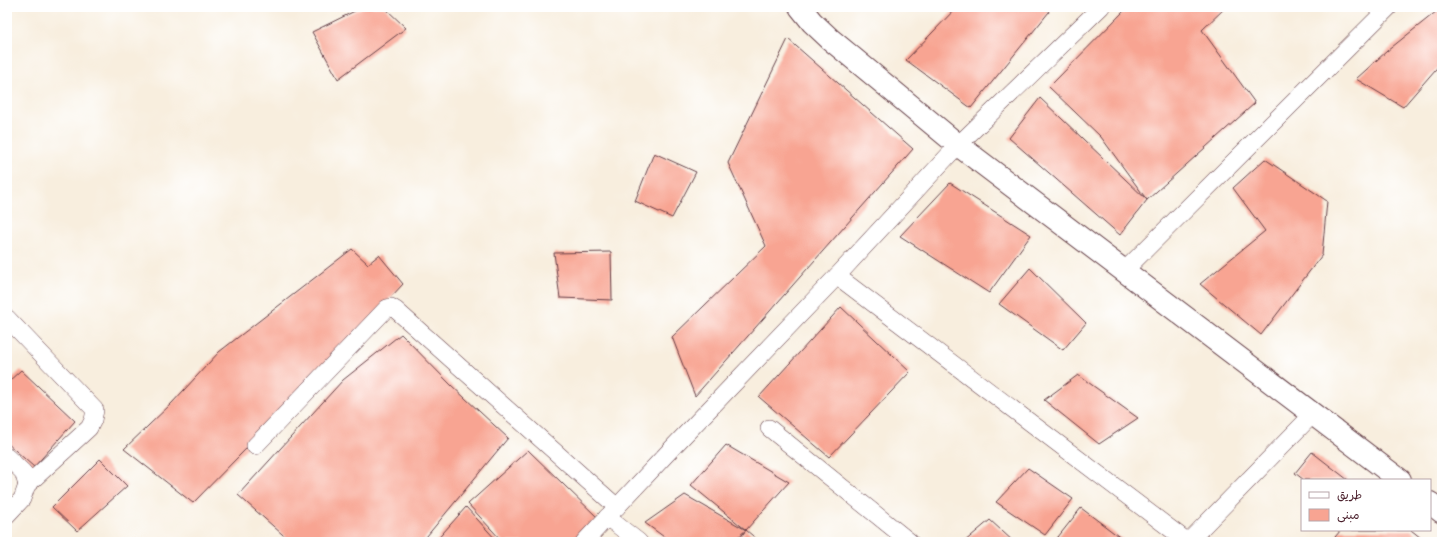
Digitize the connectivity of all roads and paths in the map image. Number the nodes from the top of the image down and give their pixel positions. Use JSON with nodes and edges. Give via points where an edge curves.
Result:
{"nodes":[{"id":1,"x":1100,"y":7,"type":"edge"},
{"id":2,"x":1389,"y":7,"type":"edge"},
{"id":3,"x":807,"y":10,"type":"edge"},
{"id":4,"x":958,"y":145,"type":"junction"},
{"id":5,"x":1124,"y":271,"type":"junction"},
{"id":6,"x":837,"y":276,"type":"junction"},
{"id":7,"x":7,"y":318,"type":"edge"},
{"id":8,"x":1313,"y":414,"type":"junction"},
{"id":9,"x":769,"y":428,"type":"dead end"},
{"id":10,"x":255,"y":446,"type":"dead end"},
{"id":11,"x":7,"y":457,"type":"edge"},
{"id":12,"x":1399,"y":479,"type":"edge"},
{"id":13,"x":27,"y":485,"type":"junction"},
{"id":14,"x":1431,"y":504,"type":"edge"},
{"id":15,"x":612,"y":512,"type":"junction"},
{"id":16,"x":1442,"y":512,"type":"edge"},
{"id":17,"x":7,"y":515,"type":"edge"},
{"id":18,"x":584,"y":542,"type":"edge"},
{"id":19,"x":639,"y":542,"type":"edge"},
{"id":20,"x":910,"y":542,"type":"edge"},
{"id":21,"x":1188,"y":542,"type":"edge"}],
"edges":[{"from":1,"to":4,"type":"street"},
{"from":2,"to":5,"type":"street"},
{"from":3,"to":4,"type":"main road","via":[[812,22],[830,39]]},
{"from":4,"to":5,"type":"main road"},
{"from":4,"to":6,"type":"street"},
{"from":5,"to":8,"type":"main road"},
{"from":6,"to":15,"type":"street"},
{"from":6,"to":21,"type":"street"},
{"from":7,"to":13,"type":"street","via":[[95,410],[89,428]]},
{"from":8,"to":12,"type":"main road"},
{"from":8,"to":21,"type":"street"},
{"from":9,"to":20,"type":"street"},
{"from":10,"to":15,"type":"street","via":[[387,308],[391,308]]},
{"from":11,"to":13,"type":"street","via":[[23,472]]},
{"from":13,"to":17,"type":"street","via":[[22,499]]},
{"from":14,"to":16,"type":"main road"},
{"from":15,"to":18,"type":"street"},
{"from":15,"to":19,"type":"street"}]}
